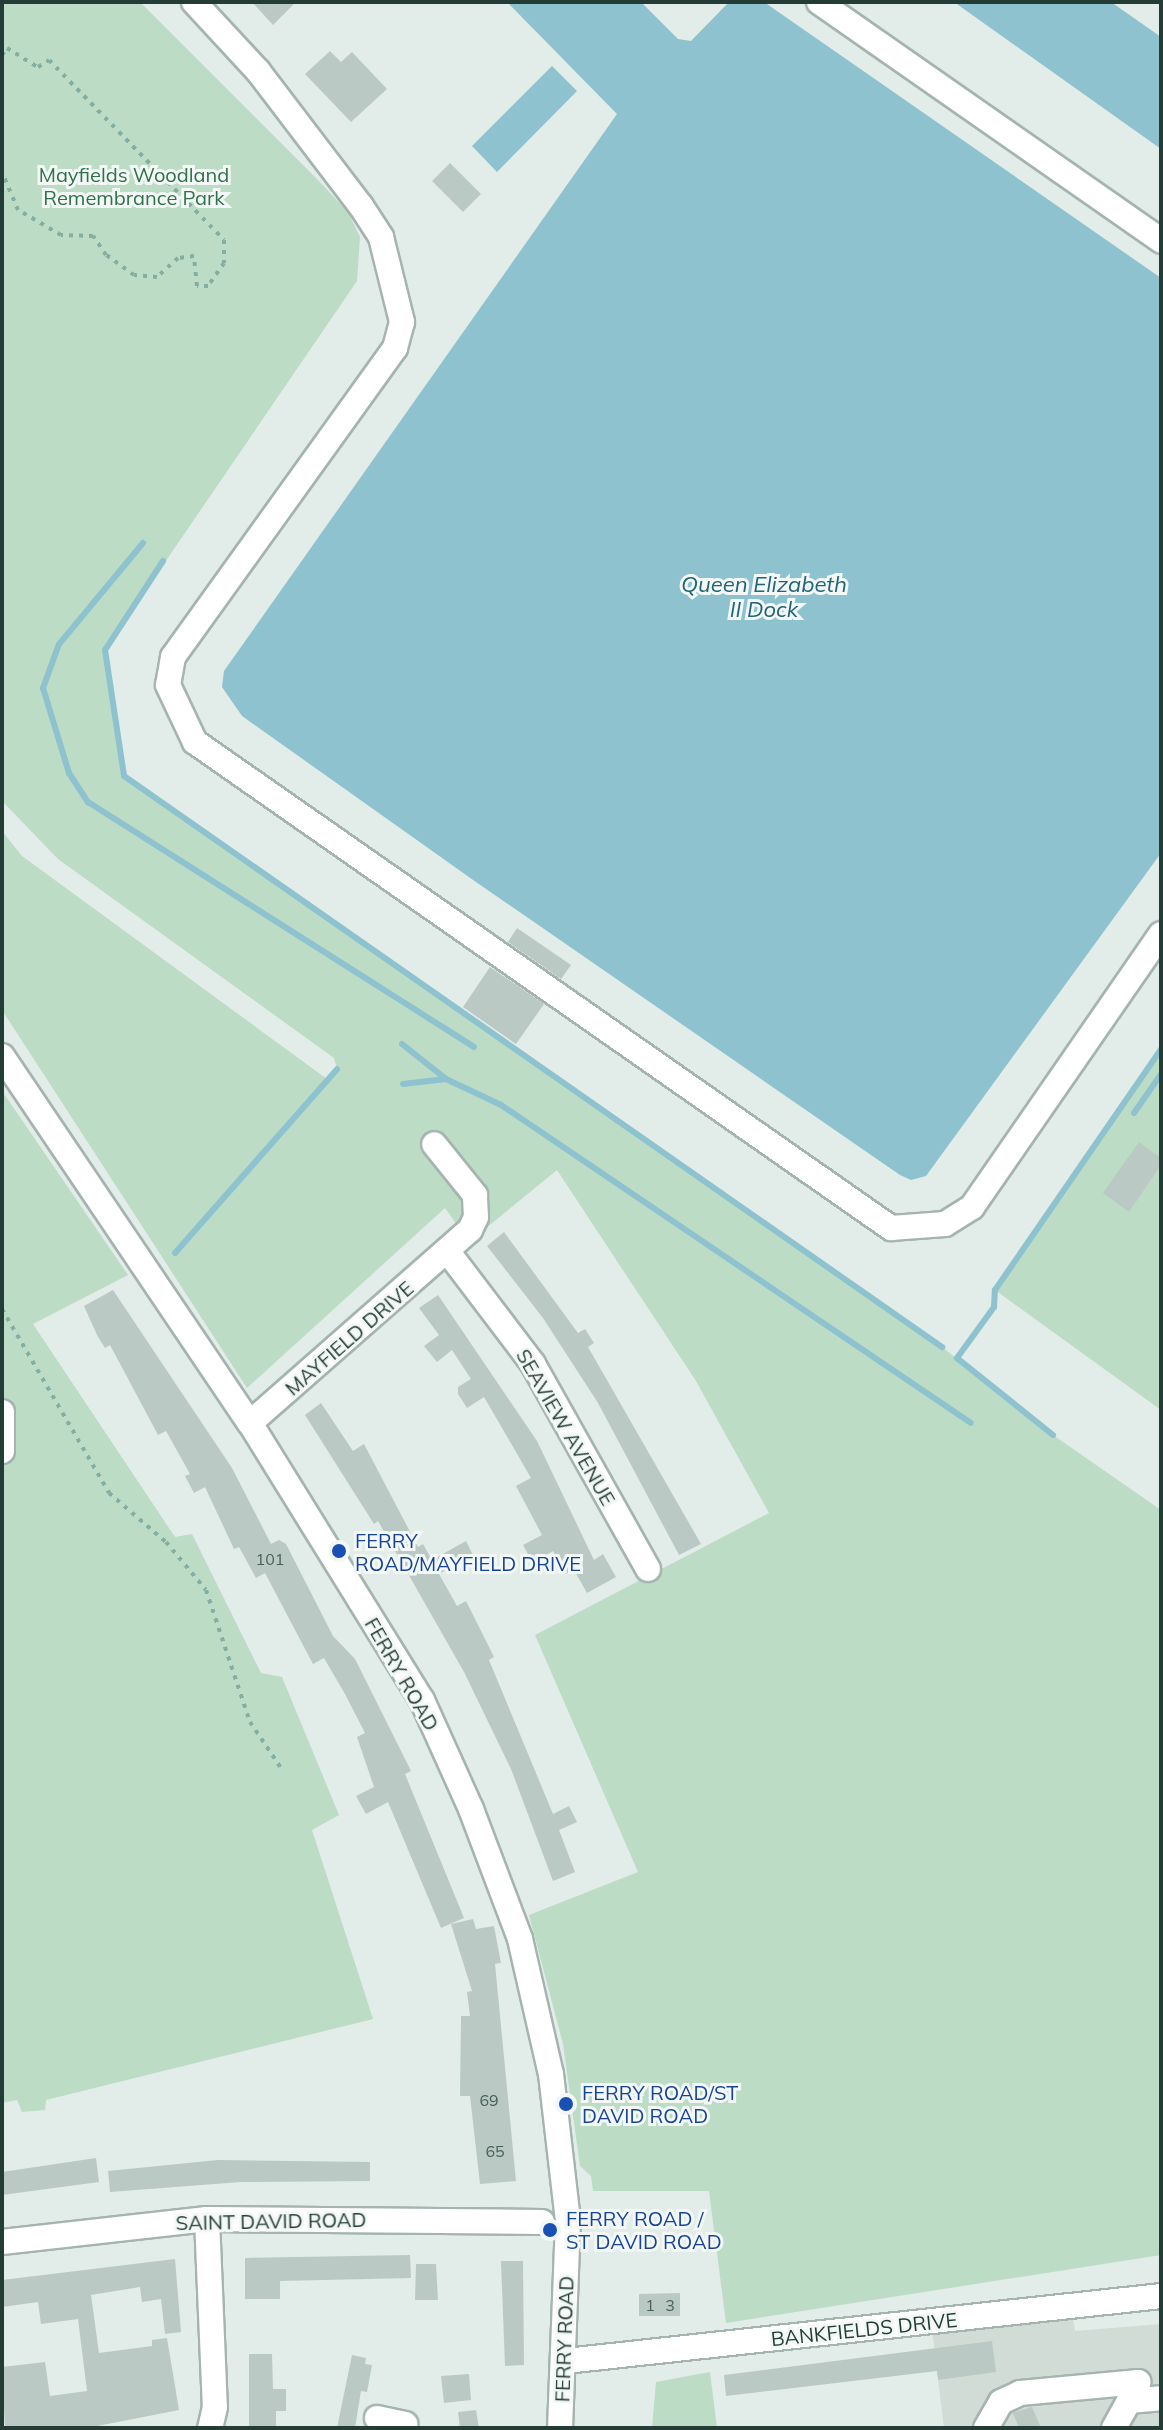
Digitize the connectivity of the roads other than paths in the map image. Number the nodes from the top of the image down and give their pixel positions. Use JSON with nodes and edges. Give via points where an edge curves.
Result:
{"nodes":[{"id":1,"x":194,"y":2,"type":"edge"},
{"id":2,"x":819,"y":2,"type":"edge"},
{"id":3,"x":1161,"y":241,"type":"edge"},
{"id":4,"x":1161,"y":934,"type":"edge"},
{"id":5,"x":2,"y":1056,"type":"edge"},
{"id":6,"x":434,"y":1144,"type":"dead end"},
{"id":7,"x":448,"y":1252,"type":"junction"},
{"id":8,"x":2,"y":1412,"type":"edge"},
{"id":9,"x":250,"y":1423,"type":"junction"},
{"id":10,"x":2,"y":1451,"type":"edge"},
{"id":11,"x":648,"y":1569,"type":"dead end"},
{"id":12,"x":207,"y":2219,"type":"junction"},
{"id":13,"x":542,"y":2222,"type":"dead end"},
{"id":14,"x":2,"y":2242,"type":"edge"},
{"id":15,"x":1161,"y":2296,"type":"edge"},
{"id":16,"x":566,"y":2361,"type":"junction"},
{"id":17,"x":1161,"y":2398,"type":"edge"},
{"id":18,"x":1129,"y":2401,"type":"junction"},
{"id":19,"x":377,"y":2418,"type":"dead end"},
{"id":20,"x":407,"y":2419,"type":"edge"},
{"id":21,"x":210,"y":2428,"type":"edge"},
{"id":22,"x":560,"y":2428,"type":"edge"},
{"id":23,"x":986,"y":2428,"type":"edge"},
{"id":24,"x":1114,"y":2428,"type":"edge"}],
"edges":[{"from":1,"to":4,"type":"street","via":[[258,71],[361,206],[381,237],[402,322],[395,348],[173,657],[168,685],[195,742],[891,1228],[945,1224],[972,1207]]},
{"from":2,"to":3,"type":"street"},
{"from":5,"to":9,"type":"street","name":"FERRY ROAD"},
{"from":6,"to":7,"type":"street","name":"MAYFIELD DRIVE","via":[[457,1167],[478,1204],[474,1223]]},
{"from":7,"to":9,"type":"street","name":"MAYFIELD DRIVE"},
{"from":7,"to":11,"type":"street","name":"SEAVIEW AVENUE","via":[[533,1364]]},
{"from":8,"to":10,"type":"street"},
{"from":9,"to":16,"type":"street","name":"FERRY ROAD","via":[[422,1700],[510,1908],[539,2005],[551,2074],[568,2220]]},
{"from":12,"to":13,"type":"street","name":"SAINT DAVID ROAD"},
{"from":12,"to":14,"type":"street","name":"SAINT DAVID ROAD"},
{"from":12,"to":21,"type":"street","via":[[215,2407]]},
{"from":15,"to":16,"type":"street","name":"BANKFIELDS DRIVE"},
{"from":16,"to":22,"type":"street","name":"FERRY ROAD"},
{"from":17,"to":18,"type":"street"},
{"from":18,"to":23,"type":"street","via":[[1138,2382],[1020,2393],[1001,2402]]},
{"from":18,"to":24,"type":"street"},
{"from":19,"to":20,"type":"street"}]}
